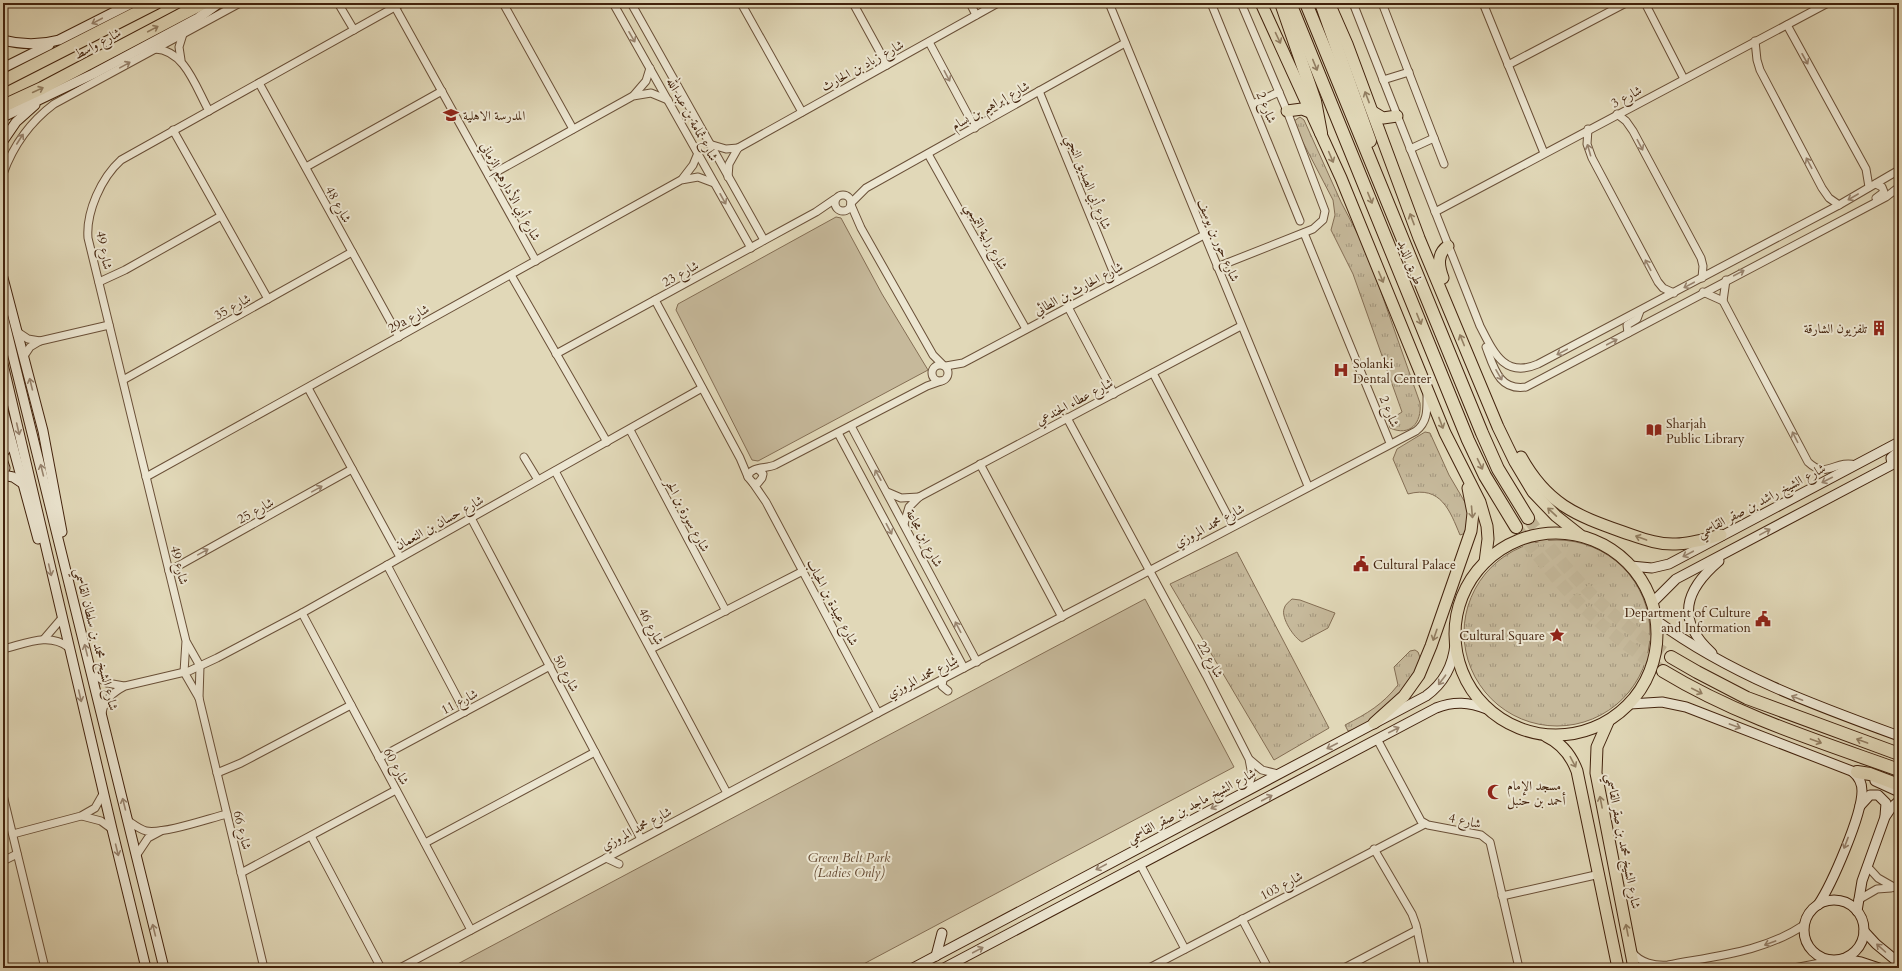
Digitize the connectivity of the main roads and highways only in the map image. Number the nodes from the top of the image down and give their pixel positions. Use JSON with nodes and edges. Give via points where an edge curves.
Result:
{"nodes":[{"id":1,"x":132,"y":3,"type":"edge"},
{"id":2,"x":156,"y":3,"type":"edge"},
{"id":3,"x":203,"y":3,"type":"edge"},
{"id":4,"x":219,"y":3,"type":"edge"},
{"id":5,"x":1261,"y":3,"type":"edge"},
{"id":6,"x":1281,"y":3,"type":"edge"},
{"id":7,"x":1290,"y":3,"type":"edge"},
{"id":8,"x":1306,"y":3,"type":"edge"},
{"id":9,"x":1321,"y":3,"type":"edge"},
{"id":10,"x":1329,"y":3,"type":"edge"},
{"id":11,"x":3,"y":40,"type":"edge"},
{"id":12,"x":59,"y":40,"type":"junction"},
{"id":13,"x":25,"y":57,"type":"junction"},
{"id":14,"x":3,"y":63,"type":"edge"},
{"id":15,"x":3,"y":68,"type":"edge"},
{"id":16,"x":110,"y":73,"type":"road end"},
{"id":17,"x":93,"y":74,"type":"junction"},
{"id":18,"x":3,"y":81,"type":"edge"},
{"id":19,"x":45,"y":97,"type":"junction"},
{"id":20,"x":3,"y":106,"type":"edge"},
{"id":21,"x":1287,"y":112,"type":"road end"},
{"id":22,"x":1373,"y":112,"type":"junction"},
{"id":23,"x":1312,"y":113,"type":"junction"},
{"id":24,"x":3,"y":116,"type":"edge"},
{"id":25,"x":1397,"y":116,"type":"road end"},
{"id":26,"x":1321,"y":133,"type":"junction"},
{"id":27,"x":3,"y":141,"type":"edge"},
{"id":28,"x":1384,"y":193,"type":"junction"},
{"id":29,"x":1448,"y":246,"type":"road end"},
{"id":30,"x":3,"y":278,"type":"edge"},
{"id":31,"x":1444,"y":295,"type":"junction"},
{"id":32,"x":3,"y":316,"type":"edge"},
{"id":33,"x":3,"y":364,"type":"edge"},
{"id":34,"x":3,"y":410,"type":"edge"},
{"id":35,"x":1498,"y":427,"type":"junction"},
{"id":36,"x":11,"y":442,"type":"junction"},
{"id":37,"x":1899,"y":442,"type":"edge"},
{"id":38,"x":1899,"y":451,"type":"edge"},
{"id":39,"x":3,"y":453,"type":"edge"},
{"id":40,"x":3,"y":462,"type":"edge"},
{"id":41,"x":1896,"y":462,"type":"edge"},
{"id":42,"x":3,"y":473,"type":"edge"},
{"id":43,"x":1464,"y":473,"type":"junction"},
{"id":44,"x":22,"y":483,"type":"junction"},
{"id":45,"x":1528,"y":518,"type":"tunnel mouth"},
{"id":46,"x":1516,"y":527,"type":"tunnel mouth"},
{"id":47,"x":1721,"y":535,"type":"junction"},
{"id":48,"x":1582,"y":536,"type":"junction"},
{"id":49,"x":60,"y":546,"type":"junction"},
{"id":50,"x":1730,"y":550,"type":"junction"},
{"id":51,"x":46,"y":554,"type":"junction"},
{"id":52,"x":1484,"y":562,"type":"junction"},
{"id":53,"x":1632,"y":566,"type":"junction"},
{"id":54,"x":1653,"y":602,"type":"junction"},
{"id":55,"x":1657,"y":621,"type":"junction"},
{"id":56,"x":1455,"y":644,"type":"junction"},
{"id":57,"x":1671,"y":657,"type":"tunnel mouth"},
{"id":58,"x":1727,"y":666,"type":"junction"},
{"id":59,"x":1663,"y":671,"type":"tunnel mouth"},
{"id":60,"x":1630,"y":704,"type":"junction"},
{"id":61,"x":1487,"y":709,"type":"junction"},
{"id":62,"x":1608,"y":722,"type":"junction"},
{"id":63,"x":1374,"y":723,"type":"junction"},
{"id":64,"x":1545,"y":735,"type":"junction"},
{"id":65,"x":1899,"y":736,"type":"edge"},
{"id":66,"x":1899,"y":754,"type":"edge"},
{"id":67,"x":1899,"y":770,"type":"edge"},
{"id":68,"x":1854,"y":771,"type":"junction"},
{"id":69,"x":1899,"y":785,"type":"edge"},
{"id":70,"x":1899,"y":792,"type":"edge"},
{"id":71,"x":1899,"y":801,"type":"edge"},
{"id":72,"x":1860,"y":806,"type":"junction"},
{"id":73,"x":1885,"y":817,"type":"junction"},
{"id":74,"x":1170,"y":830,"type":"junction"},
{"id":75,"x":1140,"y":864,"type":"junction"},
{"id":76,"x":1818,"y":905,"type":"junction"},
{"id":77,"x":1857,"y":911,"type":"junction"},
{"id":78,"x":1864,"y":931,"type":"junction"},
{"id":79,"x":942,"y":933,"type":"dead end"},
{"id":80,"x":936,"y":956,"type":"junction"},
{"id":81,"x":1839,"y":959,"type":"junction"},
{"id":82,"x":1899,"y":963,"type":"edge"},
{"id":83,"x":956,"y":964,"type":"edge"},
{"id":84,"x":146,"y":968,"type":"edge"},
{"id":85,"x":164,"y":968,"type":"edge"},
{"id":86,"x":913,"y":968,"type":"edge"},
{"id":87,"x":944,"y":968,"type":"edge"},
{"id":88,"x":1618,"y":968,"type":"edge"},
{"id":89,"x":1634,"y":968,"type":"edge"},
{"id":90,"x":1879,"y":968,"type":"edge"}],
"edges":[{"from":1,"to":12,"type":"main road","one_way":true},
{"from":2,"to":18,"type":"highway","name":"شارع واسط"},
{"from":20,"to":3,"type":"highway","name":"شارع واسط","one_way":true},
{"from":4,"to":17,"type":"main road","via":[[198,18]]},
{"from":5,"to":23,"type":"main road","one_way":true},
{"from":6,"to":26,"type":"highway","via":[[1315,101]]},
{"from":7,"to":46,"type":"highway","name":"طريق الذيد","one_way":true,"via":[[1468,440],[1494,493]]},
{"from":8,"to":28,"type":"highway","name":"طريق الذيد"},
{"from":9,"to":28,"type":"highway","via":[[1375,154]]},
{"from":22,"to":10,"type":"main road","one_way":true},
{"from":11,"to":12,"type":"main road","via":[[34,44]]},
{"from":12,"to":13,"type":"main road"},
{"from":13,"to":14,"type":"main road"},
{"from":13,"to":15,"type":"main road"},
{"from":16,"to":17,"type":"main road"},
{"from":17,"to":19,"type":"main road"},
{"from":19,"to":24,"type":"main road"},
{"from":19,"to":27,"type":"main road","via":[[16,122]]},
{"from":21,"to":23,"type":"main road","via":[[1302,109]]},
{"from":22,"to":25,"type":"main road","via":[[1383,118]]},
{"from":31,"to":22,"type":"main road","one_way":true,"via":[[1419,238]]},
{"from":23,"to":26,"type":"main road"},
{"from":26,"to":43,"type":"main road","one_way":true,"via":[[1445,433]]},
{"from":28,"to":45,"type":"highway","name":"طريق الذيد","via":[[1490,452]]},
{"from":29,"to":31,"type":"main road","via":[[1442,251],[1439,261],[1444,280]]},
{"from":49,"to":30,"type":"main road","one_way":true,"via":[[61,521],[43,431]]},
{"from":35,"to":31,"type":"main road","one_way":true},
{"from":49,"to":32,"type":"main road","name":"شارع الشيخ محمد بن سلطان القاسمي","one_way":true},
{"from":33,"to":51,"type":"main road","one_way":true},
{"from":34,"to":36,"type":"main road"},
{"from":47,"to":35,"type":"main road","one_way":true,"via":[[1686,544],[1658,543],[1576,514],[1543,488]]},
{"from":48,"to":35,"type":"main road","one_way":true,"via":[[1556,516],[1533,492]]},
{"from":36,"to":39,"type":"main road"},
{"from":36,"to":44,"type":"main road"},
{"from":37,"to":47,"type":"main road","name":"شارع الشيخ راشد بن صقر القاسمي","one_way":true},
{"from":38,"to":41,"type":"main road","via":[[1890,458]]},
{"from":40,"to":42,"type":"main road"},
{"from":50,"to":41,"type":"main road","one_way":true},
{"from":42,"to":44,"type":"main road"},
{"from":43,"to":52,"type":"main road","via":[[1485,514],[1488,539]]},
{"from":43,"to":63,"type":"main road","one_way":true,"via":[[1472,504],[1473,522],[1431,646],[1412,686]]},
{"from":44,"to":51,"type":"main road","via":[[36,534]]},
{"from":47,"to":53,"type":"main road","name":"شارع الشيخ راشد بن صقر القاسمي","one_way":true,"via":[[1663,566]]},
{"from":48,"to":52,"type":"main road","via":[[1540,534],[1507,546]]},
{"from":48,"to":53,"type":"main road","via":[[1609,548]]},
{"from":85,"to":49,"type":"main road","name":"شارع الشيخ محمد بن سلطان القاسمي","one_way":true},
{"from":50,"to":54,"type":"main road","via":[[1676,579]]},
{"from":50,"to":58,"type":"main road","via":[[1700,579],[1692,593],[1689,609],[1691,625],[1699,640]]},
{"from":51,"to":84,"type":"main road","one_way":true},
{"from":52,"to":56,"type":"main road","via":[[1475,573],[1461,600]]},
{"from":53,"to":54,"type":"main road"},
{"from":54,"to":55,"type":"main road"},
{"from":55,"to":58,"type":"main road"},
{"from":55,"to":60,"type":"main road","via":[[1657,651],[1653,666],[1640,693]]},
{"from":56,"to":61,"type":"main road","via":[[1462,673]]},
{"from":56,"to":63,"type":"main road","name":"شارع الشيخ ماجد بن صقر القاسمي","one_way":true,"via":[[1451,665],[1440,684],[1426,696]]},
{"from":66,"to":57,"type":"highway","one_way":true,"via":[[1754,701]]},
{"from":65,"to":58,"type":"main road","one_way":true,"via":[[1785,693]]},
{"from":59,"to":67,"type":"highway","one_way":true,"via":[[1743,713]]},
{"from":60,"to":62,"type":"main road"},
{"from":60,"to":68,"type":"main road","one_way":true,"via":[[1662,702],[1686,707]]},
{"from":61,"to":64,"type":"main road","via":[[1523,730]]},
{"from":75,"to":61,"type":"main road","one_way":true,"via":[[1444,705],[1462,702]]},
{"from":62,"to":64,"type":"main road","via":[[1578,734]]},
{"from":89,"to":62,"type":"main road","name":"شارع الشيخ محمد بن صقر القاسمي","one_way":true,"via":[[1596,773],[1597,747]]},
{"from":63,"to":74,"type":"main road","name":"شارع الشيخ ماجد بن صقر القاسمي","one_way":true},
{"from":64,"to":88,"type":"main road","one_way":true,"via":[[1563,747],[1575,764]]},
{"from":68,"to":69,"type":"highway"},
{"from":68,"to":70,"type":"main road"},
{"from":68,"to":72,"type":"main road","via":[[1862,785]]},
{"from":71,"to":73,"type":"main road"},
{"from":72,"to":73,"type":"main road","via":[[1870,795],[1878,795],[1886,803]]},
{"from":72,"to":76,"type":"main road","one_way":true,"via":[[1834,876]]},
{"from":73,"to":77,"type":"main road","via":[[1867,866]]},
{"from":74,"to":75,"type":"main road","via":[[1174,833],[1173,840],[1147,856]]},
{"from":74,"to":80,"type":"main road","name":"شارع الشيخ ماجد بن صقر القاسمي","one_way":true},
{"from":83,"to":75,"type":"main road","one_way":true},
{"from":76,"to":77,"type":"main road","via":[[1828,900],[1836,900],[1851,905]]},
{"from":76,"to":81,"type":"main road","via":[[1810,912],[1804,925],[1806,941],[1810,948],[1822,957]]},
{"from":77,"to":78,"type":"main road","via":[[1864,924]]},
{"from":78,"to":81,"type":"main road","via":[[1854,953]]},
{"from":82,"to":78,"type":"main road","one_way":true},
{"from":79,"to":80,"type":"main road"},
{"from":80,"to":86,"type":"main road","name":"شارع الشيخ ماجد بن صقر القاسمي"},
{"from":81,"to":90,"type":"main road"},
{"from":83,"to":87,"type":"main road"}]}
